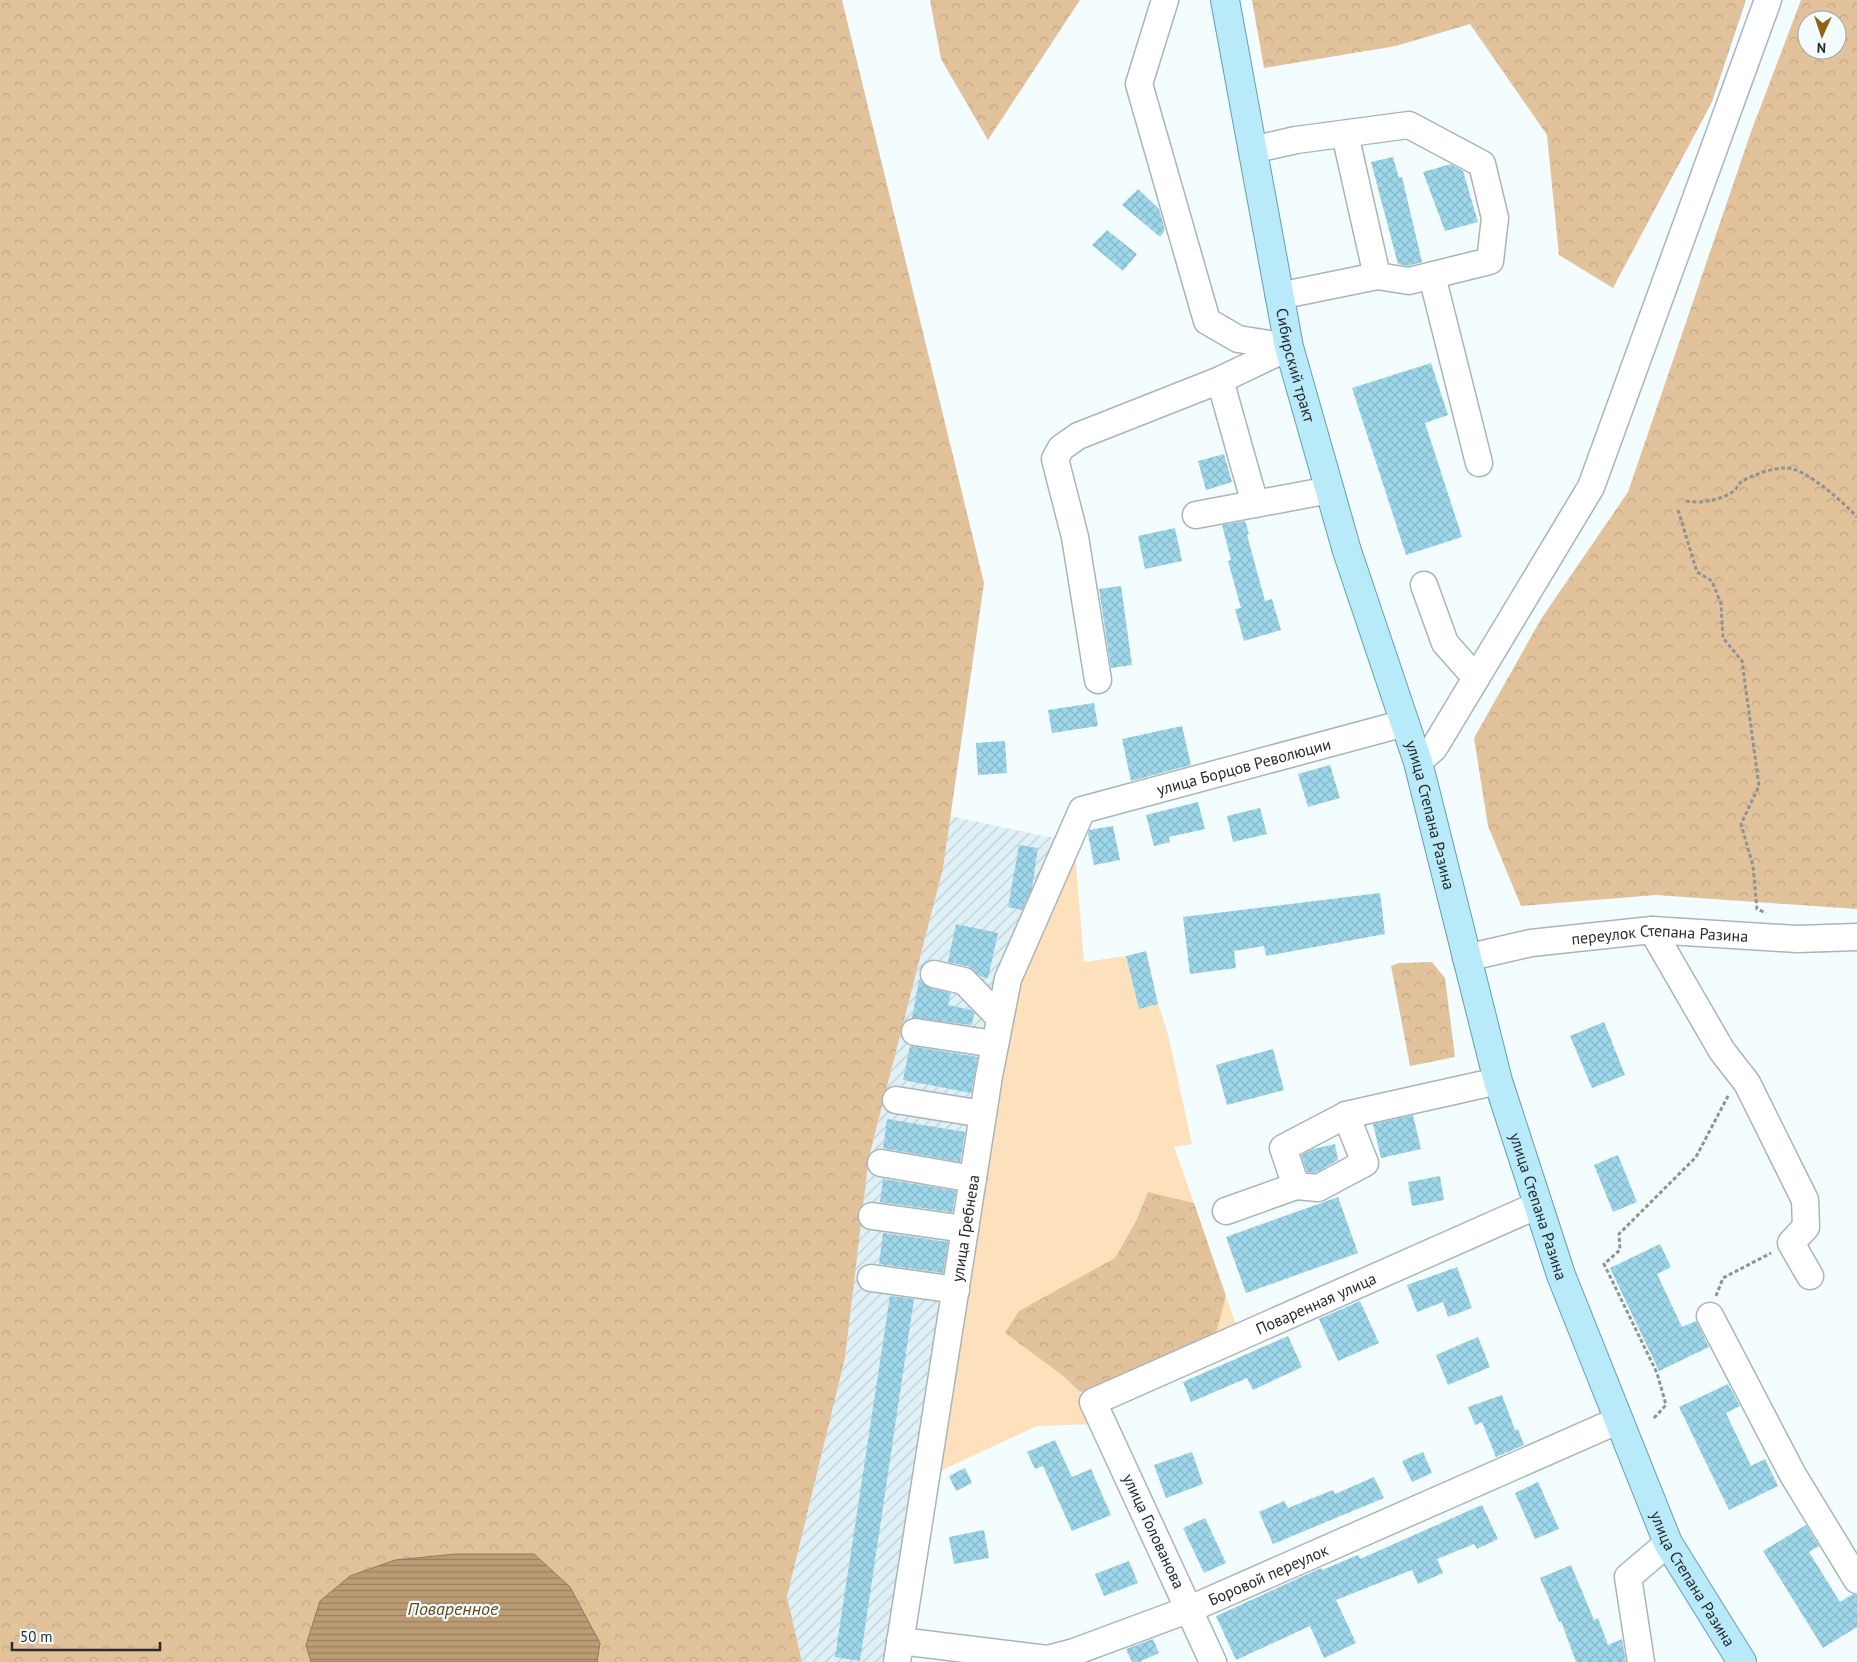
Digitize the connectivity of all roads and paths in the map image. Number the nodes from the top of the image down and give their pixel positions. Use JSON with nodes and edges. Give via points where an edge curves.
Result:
{"nodes":[{"id":1,"x":1165,"y":0,"type":"edge"},
{"id":2,"x":1225,"y":0,"type":"edge"},
{"id":3,"x":1768,"y":0,"type":"edge"},
{"id":4,"x":1345,"y":134,"type":"junction"},
{"id":5,"x":1252,"y":150,"type":"junction"},
{"id":6,"x":1377,"y":276,"type":"junction"},
{"id":7,"x":1432,"y":276,"type":"junction"},
{"id":8,"x":1279,"y":296,"type":"junction"},
{"id":9,"x":1288,"y":347,"type":"junction"},
{"id":10,"x":1220,"y":380,"type":"junction"},
{"id":11,"x":1479,"y":464,"type":"dead end"},
{"id":12,"x":1330,"y":490,"type":"junction"},
{"id":13,"x":1686,"y":501,"type":"dead end"},
{"id":14,"x":1256,"y":504,"type":"junction"},
{"id":15,"x":1678,"y":510,"type":"dead end"},
{"id":16,"x":1196,"y":515,"type":"dead end"},
{"id":17,"x":1857,"y":517,"type":"edge"},
{"id":18,"x":1424,"y":585,"type":"dead end"},
{"id":19,"x":1476,"y":678,"type":"junction"},
{"id":20,"x":1098,"y":680,"type":"dead end"},
{"id":21,"x":1406,"y":722,"type":"junction"},
{"id":22,"x":1418,"y":762,"type":"junction"},
{"id":23,"x":1082,"y":810,"type":"joint"},
{"id":24,"x":1773,"y":916,"type":"dead end"},
{"id":25,"x":1652,"y":930,"type":"junction"},
{"id":26,"x":1857,"y":937,"type":"edge"},
{"id":27,"x":1466,"y":958,"type":"junction"},
{"id":28,"x":934,"y":974,"type":"dead end"},
{"id":29,"x":1000,"y":1018,"type":"junction"},
{"id":30,"x":915,"y":1032,"type":"dead end"},
{"id":31,"x":995,"y":1044,"type":"junction"},
{"id":32,"x":1739,"y":1073,"type":"junction"},
{"id":33,"x":1498,"y":1081,"type":"junction"},
{"id":34,"x":896,"y":1100,"type":"dead end"},
{"id":35,"x":983,"y":1114,"type":"junction"},
{"id":36,"x":1346,"y":1115,"type":"junction"},
{"id":37,"x":881,"y":1163,"type":"dead end"},
{"id":38,"x":973,"y":1179,"type":"junction"},
{"id":39,"x":1296,"y":1186,"type":"junction"},
{"id":40,"x":1538,"y":1205,"type":"junction"},
{"id":41,"x":1226,"y":1211,"type":"dead end"},
{"id":42,"x":872,"y":1216,"type":"dead end"},
{"id":43,"x":965,"y":1229,"type":"junction"},
{"id":44,"x":1792,"y":1243,"type":"junction"},
{"id":45,"x":1810,"y":1276,"type":"dead end"},
{"id":46,"x":871,"y":1278,"type":"dead end"},
{"id":47,"x":956,"y":1290,"type":"junction"},
{"id":48,"x":1710,"y":1316,"type":"joint"},
{"id":49,"x":1093,"y":1402,"type":"joint"},
{"id":50,"x":1654,"y":1418,"type":"dead end"},
{"id":51,"x":1619,"y":1420,"type":"junction"},
{"id":52,"x":1668,"y":1543,"type":"junction"},
{"id":53,"x":1857,"y":1580,"type":"edge"},
{"id":54,"x":1190,"y":1609,"type":"junction"},
{"id":55,"x":899,"y":1652,"type":"edge"},
{"id":56,"x":1213,"y":1662,"type":"edge"},
{"id":57,"x":1641,"y":1662,"type":"edge"},
{"id":58,"x":1742,"y":1662,"type":"edge"}],
"edges":[{"from":1,"to":9,"type":"street","via":[[1139,84],[1207,321],[1238,339]]},
{"from":2,"to":5,"type":"main road","name":"Сибирский тракт"},
{"from":3,"to":19,"type":"street","via":[[1591,487]]},
{"from":4,"to":5,"type":"street"},
{"from":4,"to":6,"type":"street"},
{"from":4,"to":7,"type":"street","via":[[1409,126],[1482,164],[1495,218],[1490,261]]},
{"from":5,"to":8,"type":"main road","name":"Сибирский тракт"},
{"from":6,"to":7,"type":"street","via":[[1409,281]]},
{"from":6,"to":8,"type":"street"},
{"from":7,"to":11,"type":"street"},
{"from":8,"to":9,"type":"main road","name":"Сибирский тракт"},
{"from":9,"to":10,"type":"street"},
{"from":9,"to":12,"type":"main road","name":"Сибирский тракт"},
{"from":10,"to":14,"type":"street"},
{"from":10,"to":20,"type":"street","via":[[1078,436],[1061,448],[1055,459],[1075,537]]},
{"from":12,"to":14,"type":"street"},
{"from":12,"to":21,"type":"main road","name":"Сибирский тракт","via":[[1347,550]]},
{"from":13,"to":17,"type":"path","via":[[1701,504],[1733,492],[1742,482],[1786,467],[1803,474],[1846,505]]},
{"from":14,"to":16,"type":"street"},
{"from":15,"to":24,"type":"path","via":[[1697,572],[1712,581],[1721,604],[1723,638],[1742,661],[1759,786],[1741,824],[1753,866],[1757,909]]},
{"from":18,"to":19,"type":"street","via":[[1445,643]]},
{"from":19,"to":22,"type":"street","via":[[1434,748]]},
{"from":21,"to":22,"type":"main road","name":"улица Степана Разина"},
{"from":21,"to":23,"type":"street","name":"улица Борцов Революции"},
{"from":22,"to":27,"type":"main road","name":"улица Степана Разина"},
{"from":23,"to":29,"type":"street","name":"улица Гребнева","via":[[1008,979]]},
{"from":25,"to":26,"type":"street","name":"переулок Степана Разина","via":[[1797,939]]},
{"from":25,"to":27,"type":"street","name":"переулок Степана Разина","via":[[1531,943]]},
{"from":25,"to":32,"type":"street","via":[[1722,1051]]},
{"from":27,"to":33,"type":"main road","name":"улица Степана Разина"},
{"from":28,"to":29,"type":"street","via":[[964,981]]},
{"from":29,"to":31,"type":"street","name":"улица Гребнева"},
{"from":30,"to":31,"type":"street"},
{"from":31,"to":35,"type":"street","name":"улица Гребнева"},
{"from":32,"to":44,"type":"street","via":[[1805,1200],[1806,1227]]},
{"from":32,"to":50,"type":"path","via":[[1696,1157],[1619,1234],[1620,1250],[1604,1264],[1657,1373],[1666,1405]]},
{"from":33,"to":36,"type":"street"},
{"from":33,"to":40,"type":"main road","name":"улица Степана Разина"},
{"from":34,"to":35,"type":"street"},
{"from":35,"to":38,"type":"street","name":"улица Гребнева"},
{"from":36,"to":39,"type":"street","via":[[1283,1148]]},
{"from":36,"to":39,"type":"street","via":[[1365,1164],[1318,1188]]},
{"from":37,"to":38,"type":"street"},
{"from":38,"to":43,"type":"street","name":"улица Гребнева"},
{"from":39,"to":41,"type":"street"},
{"from":40,"to":49,"type":"street","name":"Поваренная улица"},
{"from":40,"to":51,"type":"main road","name":"улица Степана Разина","via":[[1561,1275]]},
{"from":42,"to":43,"type":"street"},
{"from":43,"to":47,"type":"street","name":"улица Гребнева"},
{"from":44,"to":45,"type":"street"},
{"from":44,"to":48,"type":"path","via":[[1723,1278]]},
{"from":46,"to":47,"type":"street"},
{"from":47,"to":55,"type":"street","name":"улица Гребнева"},
{"from":48,"to":53,"type":"street","via":[[1793,1475]]},
{"from":49,"to":54,"type":"street","name":"улица Голованова"},
{"from":51,"to":52,"type":"main road","name":"улица Степана Разина"},
{"from":51,"to":54,"type":"street","name":"Боровой переулок"},
{"from":52,"to":57,"type":"street","via":[[1628,1577]]},
{"from":52,"to":58,"type":"main road","name":"улица Степана Разина"},
{"from":54,"to":55,"type":"street","name":"Боровой переулок","via":[[1047,1659]]},
{"from":54,"to":56,"type":"street","name":"улица Голованова"}]}
